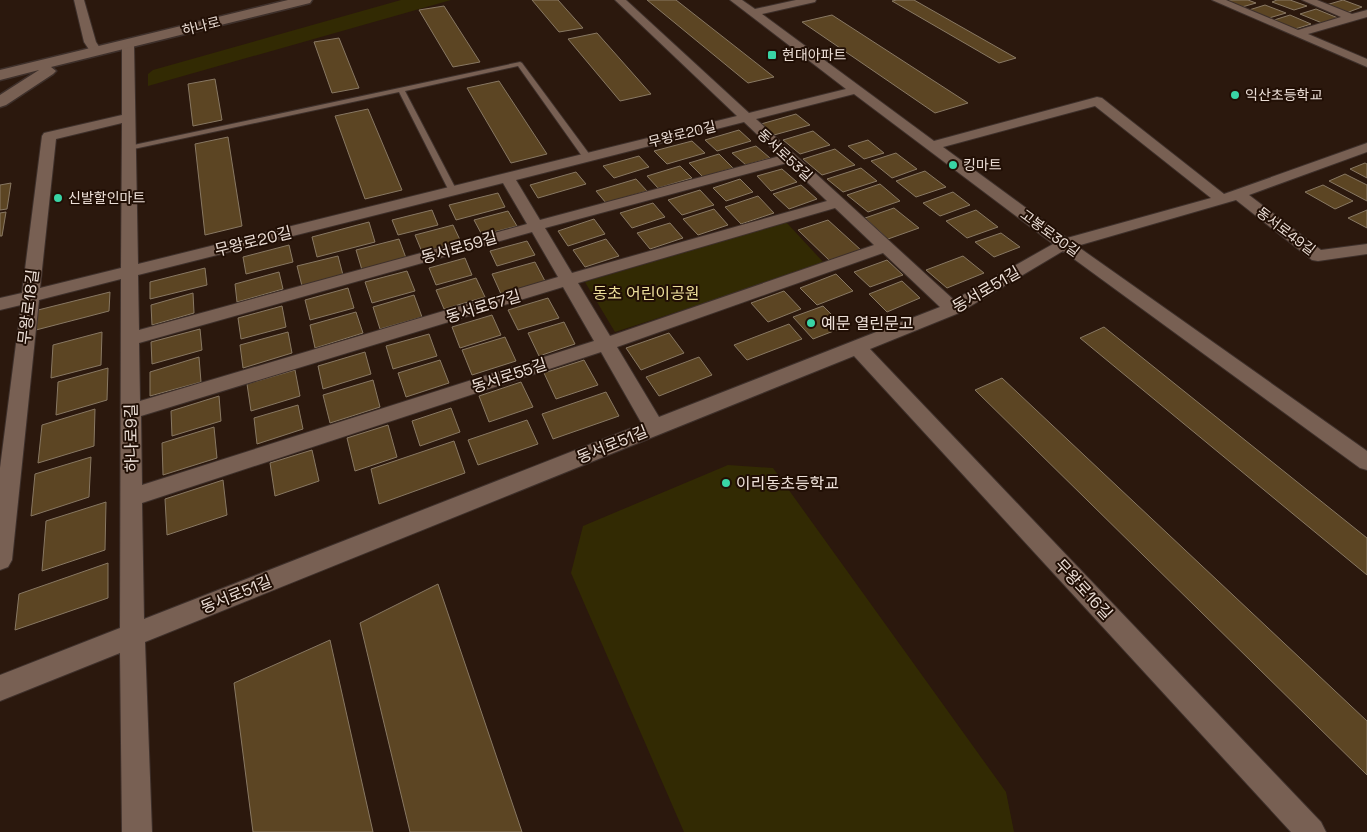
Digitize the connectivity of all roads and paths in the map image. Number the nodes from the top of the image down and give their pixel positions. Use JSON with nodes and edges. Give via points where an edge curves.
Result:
{"nodes":[{"id":1,"x":79,"y":0,"type":"edge"},
{"id":2,"x":305,"y":0,"type":"edge"},
{"id":3,"x":620,"y":0,"type":"edge"},
{"id":4,"x":811,"y":0,"type":"edge"},
{"id":5,"x":1217,"y":0,"type":"edge"},
{"id":6,"x":1307,"y":0,"type":"edge"},
{"id":7,"x":742,"y":4,"type":"edge"},
{"id":8,"x":1367,"y":13,"type":"edge"},
{"id":9,"x":1352,"y":18,"type":"junction"},
{"id":10,"x":1297,"y":34,"type":"junction"},
{"id":11,"x":128,"y":44,"type":"junction"},
{"id":12,"x":96,"y":51,"type":"junction"},
{"id":13,"x":3,"y":58,"type":"dead end"},
{"id":14,"x":71,"y":58,"type":"junction"},
{"id":15,"x":1367,"y":63,"type":"edge"},
{"id":16,"x":0,"y":75,"type":"edge"},
{"id":17,"x":401,"y":90,"type":"junction"},
{"id":18,"x":856,"y":90,"type":"junction"},
{"id":19,"x":0,"y":102,"type":"edge"},
{"id":20,"x":128,"y":118,"type":"junction"},
{"id":21,"x":744,"y":118,"type":"junction"},
{"id":22,"x":932,"y":146,"type":"junction"},
{"id":23,"x":1367,"y":147,"type":"edge"},
{"id":24,"x":129,"y":148,"type":"junction"},
{"id":25,"x":587,"y":157,"type":"junction"},
{"id":26,"x":788,"y":158,"type":"junction"},
{"id":27,"x":507,"y":177,"type":"junction"},
{"id":28,"x":453,"y":191,"type":"junction"},
{"id":29,"x":1230,"y":197,"type":"junction"},
{"id":30,"x":837,"y":203,"type":"junction"},
{"id":31,"x":536,"y":226,"type":"junction"},
{"id":32,"x":1064,"y":244,"type":"junction"},
{"id":33,"x":885,"y":247,"type":"junction"},
{"id":34,"x":1367,"y":249,"type":"edge"},
{"id":35,"x":130,"y":272,"type":"junction"},
{"id":36,"x":568,"y":280,"type":"junction"},
{"id":37,"x":30,"y":296,"type":"junction"},
{"id":38,"x":0,"y":304,"type":"edge"},
{"id":39,"x":953,"y":309,"type":"junction"},
{"id":40,"x":130,"y":340,"type":"junction"},
{"id":41,"x":606,"y":344,"type":"junction"},
{"id":42,"x":857,"y":347,"type":"junction"},
{"id":43,"x":131,"y":412,"type":"junction"},
{"id":44,"x":655,"y":428,"type":"junction"},
{"id":45,"x":1367,"y":462,"type":"edge"},
{"id":46,"x":132,"y":497,"type":"junction"},
{"id":47,"x":0,"y":560,"type":"edge"},
{"id":48,"x":132,"y":635,"type":"junction"},
{"id":49,"x":0,"y":688,"type":"edge"},
{"id":50,"x":137,"y":832,"type":"edge"},
{"id":51,"x":1312,"y":832,"type":"edge"}],
"edges":[{"from":1,"to":12,"type":"street","via":[[90,42]]},
{"from":2,"to":11,"type":"street","name":"하나로"},
{"from":3,"to":21,"type":"street","name":"동서로53길"},
{"from":4,"to":7,"type":"street"},
{"from":5,"to":10,"type":"street"},
{"from":6,"to":9,"type":"street"},
{"from":7,"to":18,"type":"street","name":"고봉로30길"},
{"from":8,"to":9,"type":"street"},
{"from":9,"to":10,"type":"street"},
{"from":10,"to":15,"type":"street"},
{"from":11,"to":12,"type":"street","name":"하나로"},
{"from":11,"to":20,"type":"street","name":"하나로9길"},
{"from":12,"to":14,"type":"street","name":"하나로"},
{"from":13,"to":14,"type":"street"},
{"from":14,"to":16,"type":"street","name":"하나로"},
{"from":14,"to":19,"type":"street"},
{"from":17,"to":24,"type":"lane"},
{"from":17,"to":25,"type":"lane","via":[[520,64]]},
{"from":17,"to":28,"type":"lane"},
{"from":18,"to":21,"type":"street","name":"무왕로20길"},
{"from":18,"to":22,"type":"street","name":"고봉로30길"},
{"from":20,"to":24,"type":"street","name":"하나로9길"},
{"from":20,"to":37,"type":"street","name":"무왕로18길","via":[[49,136]]},
{"from":21,"to":25,"type":"street","name":"무왕로20길"},
{"from":21,"to":26,"type":"street","name":"동서로53길"},
{"from":22,"to":29,"type":"street","via":[[1097,100]]},
{"from":22,"to":32,"type":"street","name":"고봉로30길"},
{"from":23,"to":29,"type":"street","name":"동서로51길"},
{"from":24,"to":35,"type":"street","name":"하나로9길"},
{"from":25,"to":27,"type":"street","name":"무왕로20길"},
{"from":26,"to":30,"type":"street","name":"동서로53길"},
{"from":26,"to":31,"type":"street","name":"동서로59길"},
{"from":27,"to":28,"type":"street","name":"무왕로20길"},
{"from":27,"to":31,"type":"street"},
{"from":28,"to":35,"type":"street","name":"무왕로20길"},
{"from":29,"to":32,"type":"street","name":"동서로51길"},
{"from":29,"to":34,"type":"street","name":"동서로49길","via":[[1318,256]]},
{"from":30,"to":33,"type":"street","name":"동서로53길"},
{"from":30,"to":36,"type":"street","name":"동서로57길"},
{"from":31,"to":36,"type":"street"},
{"from":31,"to":40,"type":"street","name":"동서로59길"},
{"from":32,"to":39,"type":"street","name":"동서로51길"},
{"from":32,"to":45,"type":"street","name":"고봉로30길"},
{"from":33,"to":39,"type":"street","name":"동서로53길"},
{"from":33,"to":41,"type":"street","name":"동서로55길"},
{"from":35,"to":37,"type":"street","name":"무왕로20길"},
{"from":35,"to":40,"type":"street","name":"하나로9길"},
{"from":36,"to":41,"type":"street"},
{"from":36,"to":43,"type":"street","name":"동서로57길"},
{"from":37,"to":38,"type":"street","name":"무왕로20길"},
{"from":37,"to":47,"type":"street","name":"무왕로18길"},
{"from":39,"to":42,"type":"street","name":"동서로51길"},
{"from":40,"to":43,"type":"street","name":"하나로9길"},
{"from":41,"to":44,"type":"street"},
{"from":41,"to":46,"type":"street","name":"동서로55길"},
{"from":42,"to":44,"type":"street","name":"동서로51길"},
{"from":42,"to":51,"type":"street","name":"무왕로16길"},
{"from":43,"to":46,"type":"street","name":"하나로9길"},
{"from":44,"to":48,"type":"street","name":"동서로51길"},
{"from":46,"to":48,"type":"street","name":"하나로9길"},
{"from":48,"to":49,"type":"street","name":"동서로51길"},
{"from":48,"to":50,"type":"street","name":"하나로9길"}]}
